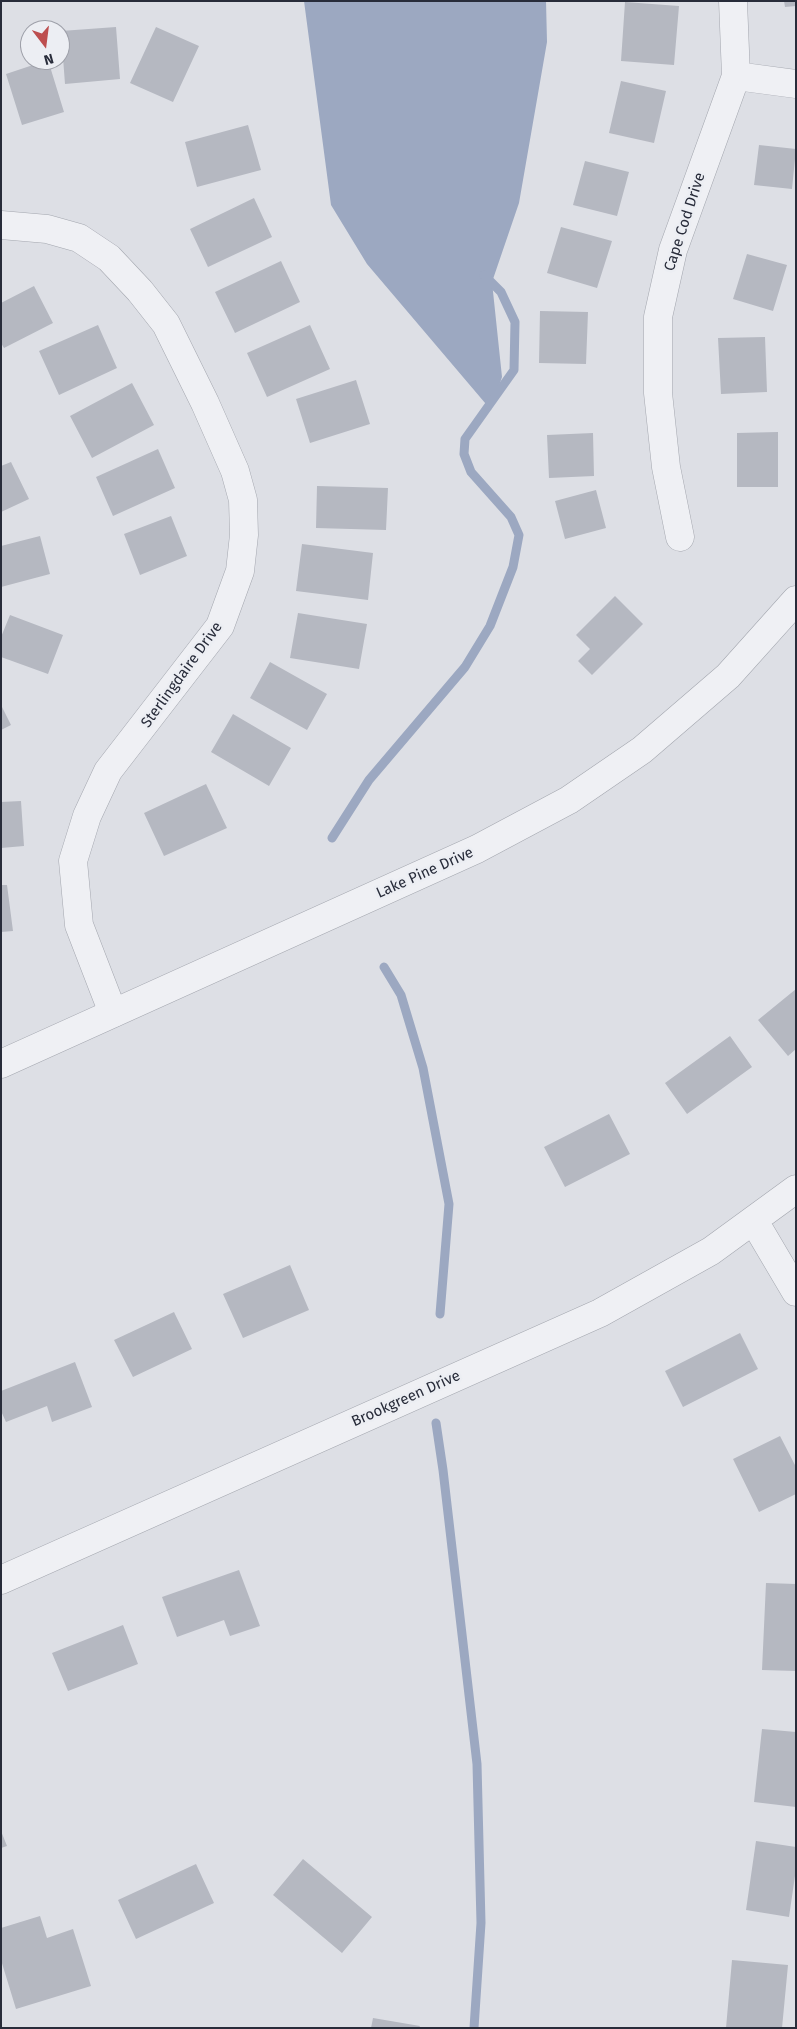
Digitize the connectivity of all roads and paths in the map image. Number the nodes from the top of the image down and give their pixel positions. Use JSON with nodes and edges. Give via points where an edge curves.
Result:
{"nodes":[{"id":1,"x":733,"y":1,"type":"edge"},
{"id":2,"x":736,"y":76,"type":"junction"},
{"id":3,"x":796,"y":84,"type":"edge"},
{"id":4,"x":1,"y":225,"type":"edge"},
{"id":5,"x":680,"y":537,"type":"dead end"},
{"id":6,"x":796,"y":600,"type":"edge"},
{"id":7,"x":113,"y":1013,"type":"junction"},
{"id":8,"x":1,"y":1064,"type":"edge"},
{"id":9,"x":796,"y":1189,"type":"edge"},
{"id":10,"x":754,"y":1221,"type":"junction"},
{"id":11,"x":796,"y":1292,"type":"edge"},
{"id":12,"x":1,"y":1580,"type":"edge"}],
"edges":[{"from":1,"to":2,"type":"street","name":"Cape Cod Drive"},
{"from":2,"to":3,"type":"street"},
{"from":2,"to":5,"type":"street","name":"Cape Cod Drive","via":[[673,250],[658,317],[658,393],[665,458]]},
{"from":4,"to":7,"type":"street","name":"Sterlingdaire Drive","via":[[47,228],[79,238],[109,258],[140,290],[166,324],[206,403],[235,471],[243,500],[240,571],[220,626],[108,771],[87,816],[73,861],[79,925]]},
{"from":6,"to":7,"type":"street","name":"Lake Pine Drive","via":[[728,676],[642,750],[569,800],[477,849]]},
{"from":7,"to":8,"type":"street","name":"Lake Pine Drive"},
{"from":9,"to":10,"type":"street","name":"Brookgreen Drive"},
{"from":10,"to":11,"type":"street"},
{"from":10,"to":12,"type":"street","name":"Brookgreen Drive","via":[[711,1251],[600,1314]]}]}
